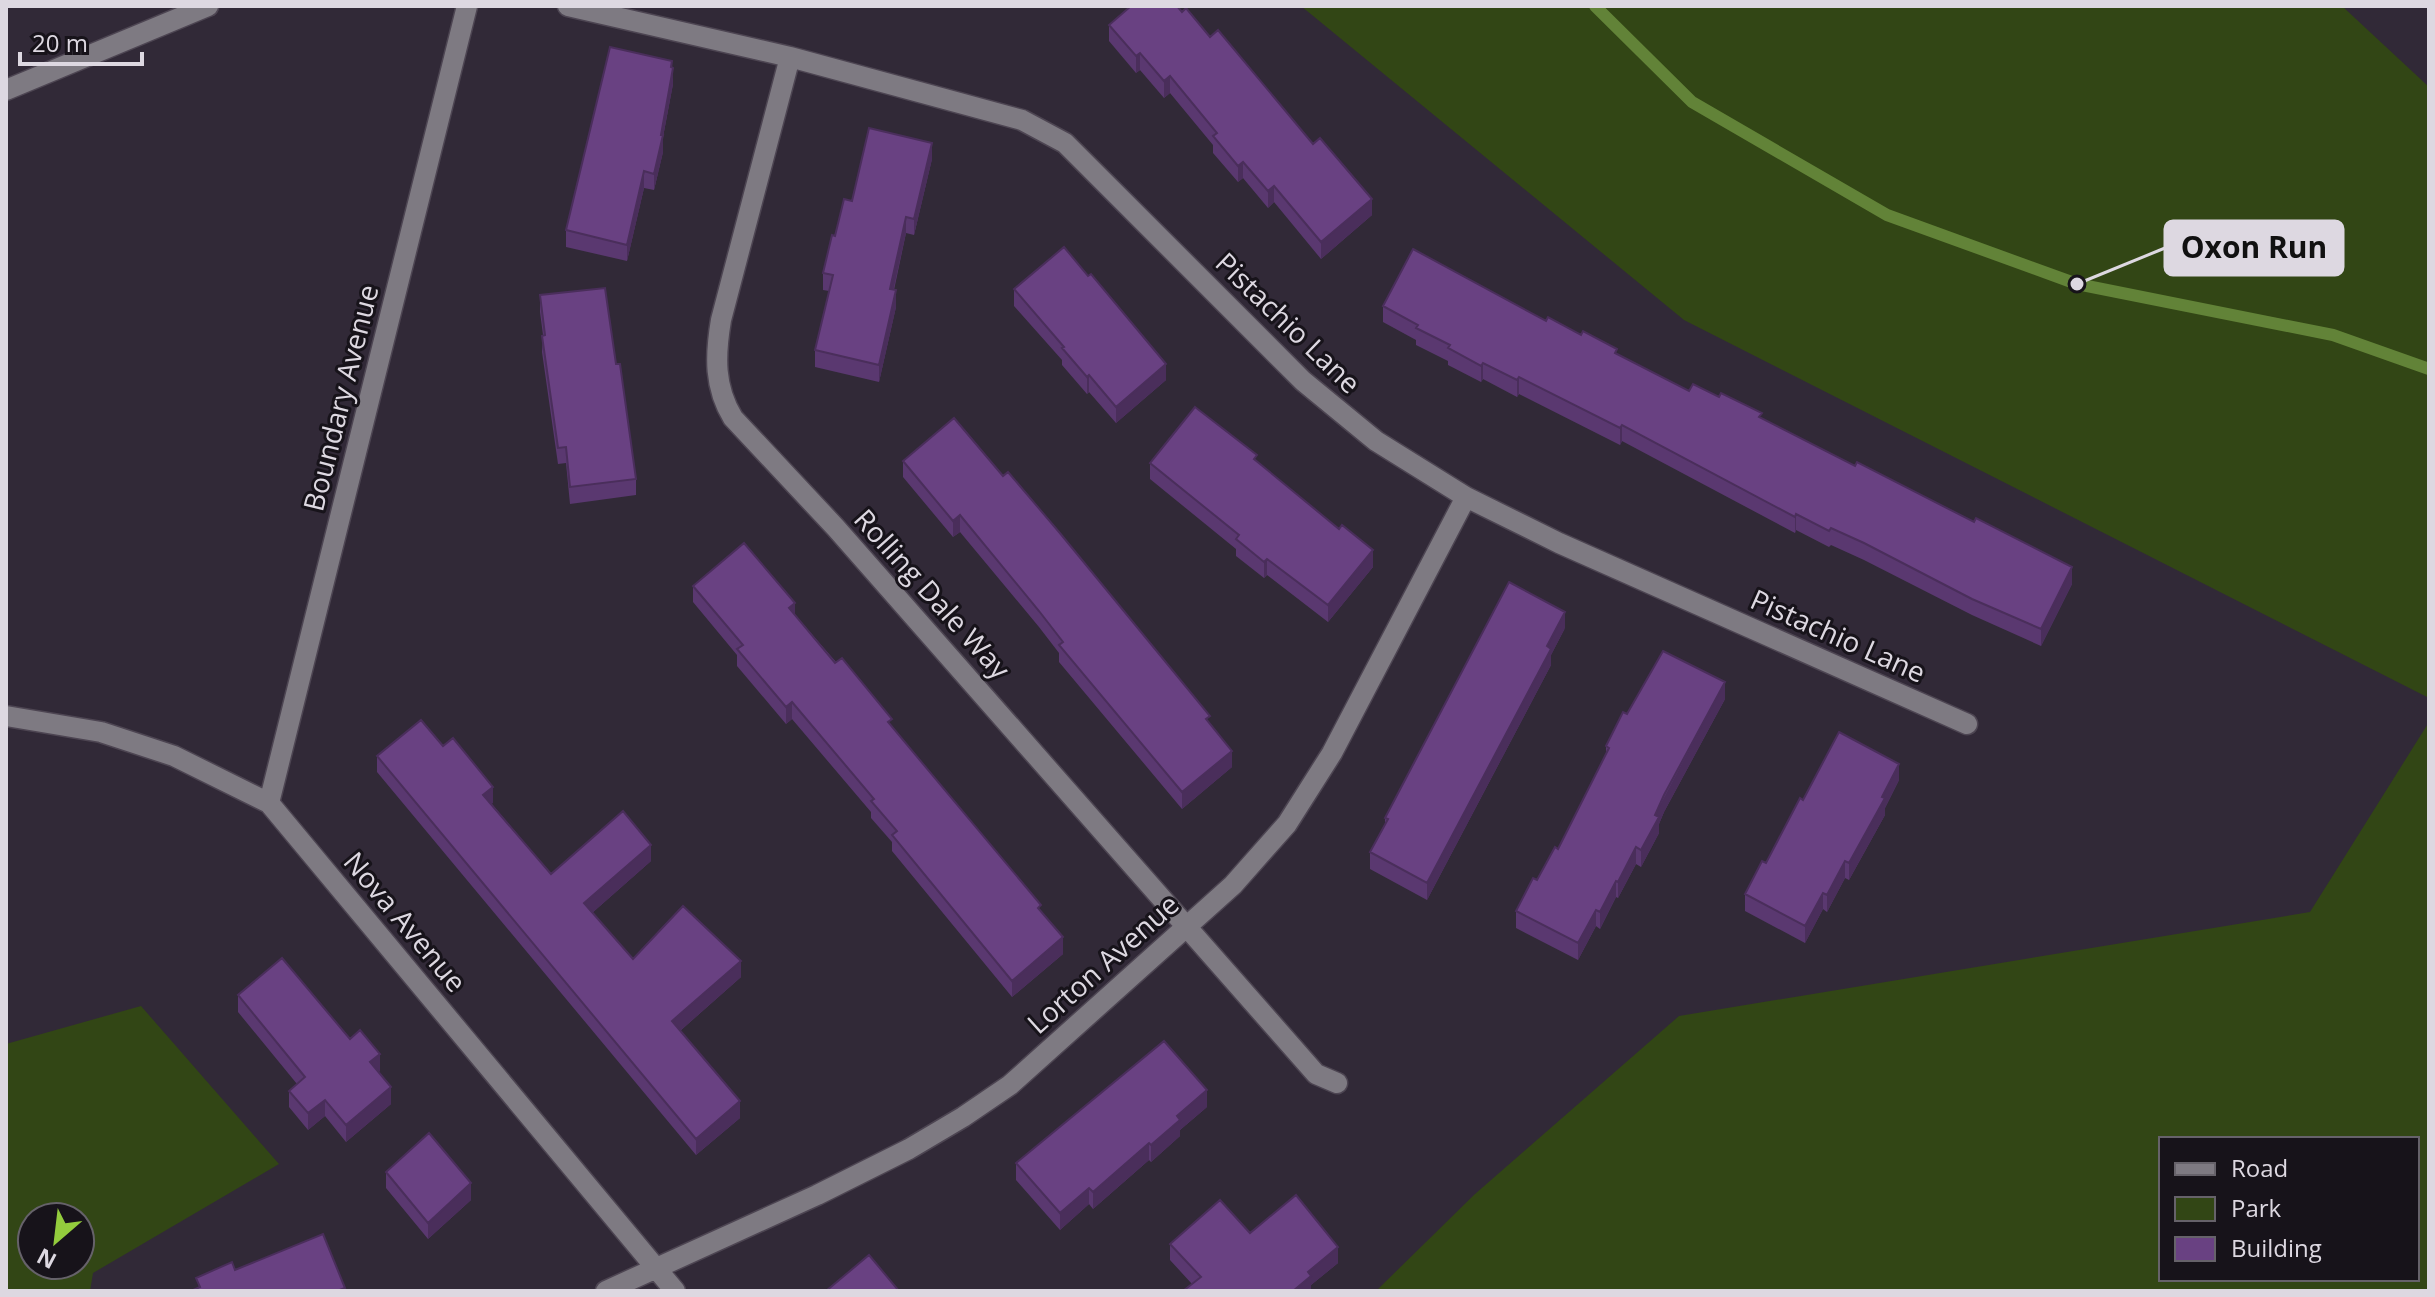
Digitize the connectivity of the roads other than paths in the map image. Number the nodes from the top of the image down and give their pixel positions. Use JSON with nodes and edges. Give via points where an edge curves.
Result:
{"nodes":[{"id":1,"x":208,"y":6,"type":"edge"},
{"id":2,"x":467,"y":6,"type":"edge"},
{"id":3,"x":568,"y":6,"type":"edge"},
{"id":4,"x":790,"y":57,"type":"junction"},
{"id":5,"x":6,"y":90,"type":"edge"},
{"id":6,"x":1466,"y":497,"type":"junction"},
{"id":7,"x":6,"y":716,"type":"edge"},
{"id":8,"x":1967,"y":724,"type":"dead end"},
{"id":9,"x":269,"y":803,"type":"junction"},
{"id":10,"x":1186,"y":927,"type":"junction"},
{"id":11,"x":1337,"y":1083,"type":"dead end"},
{"id":12,"x":657,"y":1269,"type":"junction"},
{"id":13,"x":606,"y":1291,"type":"edge"},
{"id":14,"x":675,"y":1291,"type":"edge"}],
"edges":[{"from":1,"to":5,"type":"street"},
{"from":2,"to":9,"type":"street","name":"Boundary Avenue"},
{"from":3,"to":4,"type":"street","name":"Pistachio Lane"},
{"from":4,"to":6,"type":"street","name":"Pistachio Lane","via":[[1022,120],[1065,143],[1332,408]]},
{"from":4,"to":10,"type":"street","name":"Rolling Dale Way","via":[[721,320],[717,363],[722,400]]},
{"from":6,"to":8,"type":"street","name":"Pistachio Lane"},
{"from":6,"to":10,"type":"street","name":"Lorton Avenue","via":[[1332,753],[1287,824],[1233,885]]},
{"from":7,"to":9,"type":"street","name":"Nova Avenue","via":[[101,732],[174,756]]},
{"from":9,"to":12,"type":"street","name":"Nova Avenue"},
{"from":10,"to":11,"type":"street","name":"Rolling Dale Way","via":[[1316,1074]]},
{"from":10,"to":12,"type":"street","name":"Lorton Avenue","via":[[1010,1085],[963,1117],[817,1195]]},
{"from":12,"to":13,"type":"street","name":"Lorton Avenue"},
{"from":12,"to":14,"type":"street","name":"Nova Avenue"}]}
